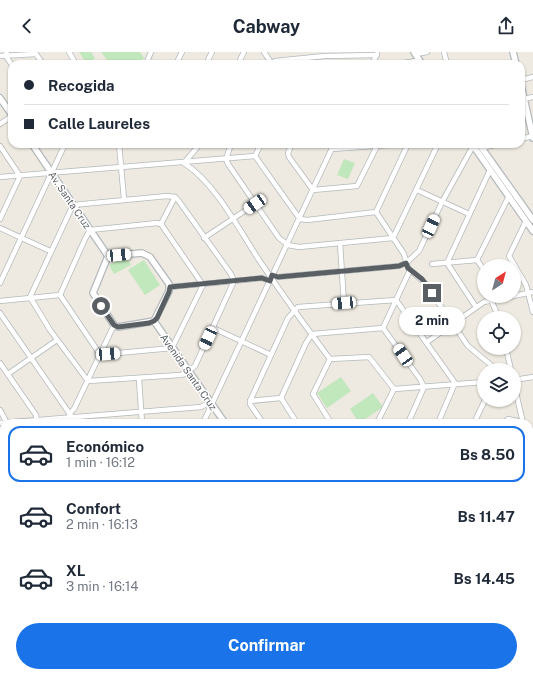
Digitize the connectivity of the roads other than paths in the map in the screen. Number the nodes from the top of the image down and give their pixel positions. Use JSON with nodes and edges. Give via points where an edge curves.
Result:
{"nodes":[{"id":1,"x":427,"y":52,"type":"edge"},
{"id":2,"x":37,"y":53,"type":"edge"},
{"id":3,"x":377,"y":53,"type":"edge"},
{"id":4,"x":415,"y":53,"type":"edge"},
{"id":5,"x":4,"y":54,"type":"edge"},
{"id":6,"x":325,"y":54,"type":"edge"},
{"id":7,"x":289,"y":60,"type":"edge"},
{"id":8,"x":0,"y":98,"type":"edge"},
{"id":9,"x":525,"y":103,"type":"edge"},
{"id":10,"x":8,"y":109,"type":"edge"},
{"id":11,"x":533,"y":137,"type":"edge"},
{"id":12,"x":0,"y":146,"type":"edge"},
{"id":13,"x":35,"y":148,"type":"edge"},
{"id":14,"x":64,"y":148,"type":"edge"},
{"id":15,"x":120,"y":148,"type":"edge"},
{"id":16,"x":197,"y":148,"type":"edge"},
{"id":17,"x":230,"y":148,"type":"edge"},
{"id":18,"x":259,"y":148,"type":"edge"},
{"id":19,"x":290,"y":148,"type":"edge"},
{"id":20,"x":332,"y":148,"type":"edge"},
{"id":21,"x":375,"y":148,"type":"edge"},
{"id":22,"x":406,"y":148,"type":"edge"},
{"id":23,"x":436,"y":148,"type":"edge"},
{"id":24,"x":475,"y":148,"type":"edge"},
{"id":25,"x":479,"y":148,"type":"edge"},
{"id":26,"x":479,"y":148,"type":"edge"},
{"id":27,"x":255,"y":156,"type":"junction"},
{"id":28,"x":226,"y":159,"type":"junction"},
{"id":29,"x":184,"y":163,"type":"junction"},
{"id":30,"x":122,"y":167,"type":"junction"},
{"id":31,"x":490,"y":170,"type":"junction"},
{"id":32,"x":52,"y":174,"type":"junction"},
{"id":33,"x":20,"y":176,"type":"junction"},
{"id":34,"x":0,"y":178,"type":"edge"},
{"id":35,"x":313,"y":190,"type":"junction"},
{"id":36,"x":417,"y":190,"type":"junction"},
{"id":37,"x":509,"y":196,"type":"junction"},
{"id":38,"x":175,"y":197,"type":"junction"},
{"id":39,"x":124,"y":199,"type":"junction"},
{"id":40,"x":442,"y":202,"type":"junction"},
{"id":41,"x":255,"y":204,"type":"junction"},
{"id":42,"x":73,"y":205,"type":"junction"},
{"id":43,"x":376,"y":212,"type":"junction"},
{"id":44,"x":468,"y":214,"type":"junction"},
{"id":45,"x":0,"y":219,"type":"edge"},
{"id":46,"x":232,"y":219,"type":"junction"},
{"id":47,"x":300,"y":219,"type":"junction"},
{"id":48,"x":533,"y":220,"type":"edge"},
{"id":49,"x":526,"y":221,"type":"junction"},
{"id":50,"x":161,"y":224,"type":"junction"},
{"id":51,"x":0,"y":228,"type":"edge"},
{"id":52,"x":90,"y":230,"type":"junction"},
{"id":53,"x":533,"y":231,"type":"edge"},
{"id":54,"x":22,"y":238,"type":"junction"},
{"id":55,"x":204,"y":238,"type":"junction"},
{"id":56,"x":393,"y":238,"type":"junction"},
{"id":57,"x":340,"y":243,"type":"junction"},
{"id":58,"x":288,"y":245,"type":"junction"},
{"id":59,"x":50,"y":251,"type":"junction"},
{"id":60,"x":108,"y":256,"type":"junction"},
{"id":61,"x":478,"y":259,"type":"edge"},
{"id":62,"x":477,"y":260,"type":"edge"},
{"id":63,"x":406,"y":263,"type":"junction"},
{"id":64,"x":447,"y":263,"type":"junction"},
{"id":65,"x":432,"y":264,"type":"dead end"},
{"id":66,"x":410,"y":270,"type":"junction"},
{"id":67,"x":342,"y":272,"type":"junction"},
{"id":68,"x":271,"y":278,"type":"junction"},
{"id":69,"x":234,"y":281,"type":"junction"},
{"id":70,"x":0,"y":283,"type":"edge"},
{"id":71,"x":203,"y":285,"type":"junction"},
{"id":72,"x":170,"y":287,"type":"junction"},
{"id":73,"x":531,"y":293,"type":"edge"},
{"id":74,"x":60,"y":294,"type":"junction"},
{"id":75,"x":521,"y":294,"type":"edge"},
{"id":76,"x":30,"y":297,"type":"junction"},
{"id":77,"x":396,"y":300,"type":"junction"},
{"id":78,"x":0,"y":301,"type":"edge"},
{"id":79,"x":344,"y":303,"type":"junction"},
{"id":80,"x":485,"y":303,"type":"edge"},
{"id":81,"x":476,"y":307,"type":"junction"},
{"id":82,"x":295,"y":309,"type":"junction"},
{"id":83,"x":533,"y":312,"type":"edge"},
{"id":84,"x":0,"y":313,"type":"edge"},
{"id":85,"x":154,"y":321,"type":"junction"},
{"id":86,"x":453,"y":323,"type":"junction"},
{"id":87,"x":114,"y":325,"type":"junction"},
{"id":88,"x":213,"y":328,"type":"junction"},
{"id":89,"x":383,"y":328,"type":"junction"},
{"id":90,"x":312,"y":334,"type":"junction"},
{"id":91,"x":57,"y":340,"type":"junction"},
{"id":92,"x":242,"y":341,"type":"junction"},
{"id":93,"x":427,"y":342,"type":"junction"},
{"id":94,"x":172,"y":348,"type":"junction"},
{"id":95,"x":101,"y":353,"type":"junction"},
{"id":96,"x":271,"y":354,"type":"junction"},
{"id":97,"x":32,"y":358,"type":"junction"},
{"id":98,"x":330,"y":359,"type":"junction"},
{"id":99,"x":0,"y":363,"type":"edge"},
{"id":100,"x":489,"y":363,"type":"edge"},
{"id":101,"x":189,"y":372,"type":"junction"},
{"id":102,"x":8,"y":374,"type":"junction"},
{"id":103,"x":533,"y":377,"type":"edge"},
{"id":104,"x":139,"y":379,"type":"junction"},
{"id":105,"x":521,"y":379,"type":"edge"},
{"id":106,"x":88,"y":381,"type":"junction"},
{"id":107,"x":477,"y":382,"type":"edge"},
{"id":108,"x":455,"y":383,"type":"junction"},
{"id":109,"x":424,"y":387,"type":"junction"},
{"id":110,"x":394,"y":390,"type":"junction"},
{"id":111,"x":281,"y":398,"type":"junction"},
{"id":112,"x":250,"y":401,"type":"junction"},
{"id":113,"x":211,"y":404,"type":"junction"},
{"id":114,"x":482,"y":407,"type":"edge"},
{"id":115,"x":519,"y":407,"type":"edge"},
{"id":116,"x":0,"y":410,"type":"edge"},
{"id":117,"x":141,"y":412,"type":"junction"},
{"id":118,"x":5,"y":419,"type":"edge"},
{"id":119,"x":37,"y":419,"type":"edge"},
{"id":120,"x":72,"y":419,"type":"edge"},
{"id":121,"x":142,"y":419,"type":"edge"},
{"id":122,"x":205,"y":419,"type":"edge"},
{"id":123,"x":222,"y":419,"type":"edge"},
{"id":124,"x":260,"y":419,"type":"edge"},
{"id":125,"x":294,"y":419,"type":"edge"},
{"id":126,"x":329,"y":419,"type":"edge"},
{"id":127,"x":379,"y":419,"type":"edge"},
{"id":128,"x":410,"y":419,"type":"edge"},
{"id":129,"x":440,"y":419,"type":"edge"},
{"id":130,"x":476,"y":419,"type":"edge"},
{"id":131,"x":522,"y":419,"type":"edge"}],
"edges":[{"from":1,"to":4,"type":"street"},
{"from":2,"to":5,"type":"street"},
{"from":3,"to":6,"type":"street"},
{"from":6,"to":7,"type":"street"},
{"from":8,"to":10,"type":"street"},
{"from":9,"to":11,"type":"street"},
{"from":12,"to":33,"type":"street"},
{"from":13,"to":32,"type":"street","name":"Av. Santa Cruz"},
{"from":14,"to":32,"type":"street"},
{"from":15,"to":30,"type":"street"},
{"from":16,"to":29,"type":"street"},
{"from":17,"to":28,"type":"street"},
{"from":18,"to":27,"type":"street"},
{"from":19,"to":35,"type":"street","via":[[289,157]]},
{"from":20,"to":35,"type":"street"},
{"from":21,"to":35,"type":"street","via":[[357,186]]},
{"from":22,"to":43,"type":"street"},
{"from":23,"to":36,"type":"street"},
{"from":24,"to":40,"type":"street"},
{"from":25,"to":31,"type":"street"},
{"from":26,"to":48,"type":"street"},
{"from":27,"to":28,"type":"street"},
{"from":27,"to":47,"type":"street"},
{"from":28,"to":29,"type":"street"},
{"from":28,"to":41,"type":"street"},
{"from":29,"to":30,"type":"street"},
{"from":29,"to":46,"type":"street","via":[[202,177]]},
{"from":30,"to":32,"type":"street"},
{"from":30,"to":39,"type":"street"},
{"from":31,"to":37,"type":"street"},
{"from":31,"to":44,"type":"street"},
{"from":32,"to":33,"type":"street"},
{"from":32,"to":42,"type":"street","name":"Av. Santa Cruz"},
{"from":32,"to":54,"type":"street"},
{"from":33,"to":34,"type":"street"},
{"from":33,"to":45,"type":"street"},
{"from":35,"to":47,"type":"street"},
{"from":36,"to":40,"type":"street"},
{"from":36,"to":56,"type":"street"},
{"from":37,"to":49,"type":"street"},
{"from":37,"to":61,"type":"street"},
{"from":38,"to":39,"type":"street"},
{"from":38,"to":50,"type":"street"},
{"from":38,"to":55,"type":"street"},
{"from":39,"to":42,"type":"street"},
{"from":40,"to":44,"type":"street"},
{"from":40,"to":63,"type":"street","via":[[419,251]]},
{"from":41,"to":46,"type":"street"},
{"from":41,"to":58,"type":"street","via":[[279,238]]},
{"from":42,"to":52,"type":"street","name":"Av. Santa Cruz"},
{"from":42,"to":59,"type":"street"},
{"from":43,"to":47,"type":"street"},
{"from":43,"to":56,"type":"street"},
{"from":44,"to":64,"type":"street"},
{"from":46,"to":55,"type":"street"},
{"from":46,"to":68,"type":"street"},
{"from":47,"to":58,"type":"street"},
{"from":49,"to":53,"type":"street"},
{"from":49,"to":73,"type":"street","via":[[509,256]]},
{"from":50,"to":52,"type":"street"},
{"from":50,"to":71,"type":"street"},
{"from":51,"to":54,"type":"street"},
{"from":52,"to":60,"type":"street","name":"Av. Santa Cruz"},
{"from":52,"to":74,"type":"street"},
{"from":54,"to":59,"type":"street"},
{"from":54,"to":70,"type":"street"},
{"from":55,"to":69,"type":"street"},
{"from":56,"to":57,"type":"street"},
{"from":56,"to":63,"type":"street","via":[[404,254]]},
{"from":57,"to":58,"type":"street","via":[[299,247]]},
{"from":57,"to":67,"type":"street"},
{"from":58,"to":68,"type":"street"},
{"from":59,"to":76,"type":"street"},
{"from":60,"to":72,"type":"street","via":[[150,256]]},
{"from":60,"to":87,"type":"street","via":[[93,293]]},
{"from":62,"to":64,"type":"street"},
{"from":63,"to":66,"type":"street"},
{"from":63,"to":67,"type":"street"},
{"from":64,"to":65,"type":"street"},
{"from":64,"to":81,"type":"street"},
{"from":66,"to":77,"type":"street"},
{"from":66,"to":86,"type":"street","via":[[425,283]]},
{"from":67,"to":68,"type":"street"},
{"from":67,"to":79,"type":"street"},
{"from":68,"to":69,"type":"street"},
{"from":68,"to":82,"type":"street"},
{"from":68,"to":92,"type":"street"},
{"from":69,"to":71,"type":"street"},
{"from":69,"to":88,"type":"street"},
{"from":71,"to":72,"type":"street"},
{"from":71,"to":94,"type":"street"},
{"from":72,"to":85,"type":"street"},
{"from":73,"to":75,"type":"street"},
{"from":73,"to":83,"type":"street"},
{"from":74,"to":76,"type":"street"},
{"from":74,"to":95,"type":"street"},
{"from":76,"to":78,"type":"street"},
{"from":76,"to":91,"type":"street"},
{"from":77,"to":79,"type":"street"},
{"from":77,"to":89,"type":"street"},
{"from":77,"to":93,"type":"street"},
{"from":79,"to":82,"type":"street","via":[[302,306]]},
{"from":80,"to":81,"type":"street"},
{"from":81,"to":86,"type":"street"},
{"from":82,"to":90,"type":"street"},
{"from":82,"to":96,"type":"street"},
{"from":84,"to":97,"type":"street"},
{"from":85,"to":87,"type":"street","via":[[118,327]]},
{"from":85,"to":94,"type":"street","name":"Avenida Santa Cruz"},
{"from":86,"to":93,"type":"street"},
{"from":86,"to":100,"type":"street","via":[[474,351]]},
{"from":87,"to":95,"type":"street"},
{"from":88,"to":92,"type":"street"},
{"from":88,"to":101,"type":"street","via":[[195,366]]},
{"from":89,"to":90,"type":"street"},
{"from":89,"to":109,"type":"street"},
{"from":90,"to":98,"type":"street"},
{"from":90,"to":111,"type":"street"},
{"from":91,"to":97,"type":"street"},
{"from":91,"to":106,"type":"street"},
{"from":92,"to":96,"type":"street"},
{"from":92,"to":113,"type":"street"},
{"from":93,"to":108,"type":"street"},
{"from":94,"to":95,"type":"street"},
{"from":94,"to":101,"type":"street","name":"Avenida Santa Cruz"},
{"from":95,"to":106,"type":"street"},
{"from":96,"to":112,"type":"street"},
{"from":97,"to":102,"type":"street"},
{"from":97,"to":120,"type":"street"},
{"from":98,"to":110,"type":"street","via":[[369,357]]},
{"from":98,"to":126,"type":"street","via":[[313,394]]},
{"from":99,"to":102,"type":"street"},
{"from":101,"to":104,"type":"street"},
{"from":101,"to":113,"type":"street","name":"Avenida Santa Cruz"},
{"from":102,"to":119,"type":"street"},
{"from":103,"to":105,"type":"street"},
{"from":104,"to":106,"type":"street"},
{"from":104,"to":117,"type":"street"},
{"from":106,"to":120,"type":"street","via":[[74,409]]},
{"from":107,"to":108,"type":"street"},
{"from":108,"to":109,"type":"street"},
{"from":108,"to":129,"type":"street"},
{"from":109,"to":110,"type":"street"},
{"from":109,"to":128,"type":"street"},
{"from":110,"to":127,"type":"street"},
{"from":111,"to":112,"type":"street"},
{"from":111,"to":125,"type":"street"},
{"from":112,"to":124,"type":"street"},
{"from":113,"to":117,"type":"street"},
{"from":113,"to":122,"type":"street"},
{"from":113,"to":123,"type":"street","name":"Avenida Santa Cruz"},
{"from":114,"to":130,"type":"street"},
{"from":115,"to":131,"type":"street"},
{"from":116,"to":118,"type":"street"},
{"from":117,"to":120,"type":"street"},
{"from":117,"to":121,"type":"street"}]}
